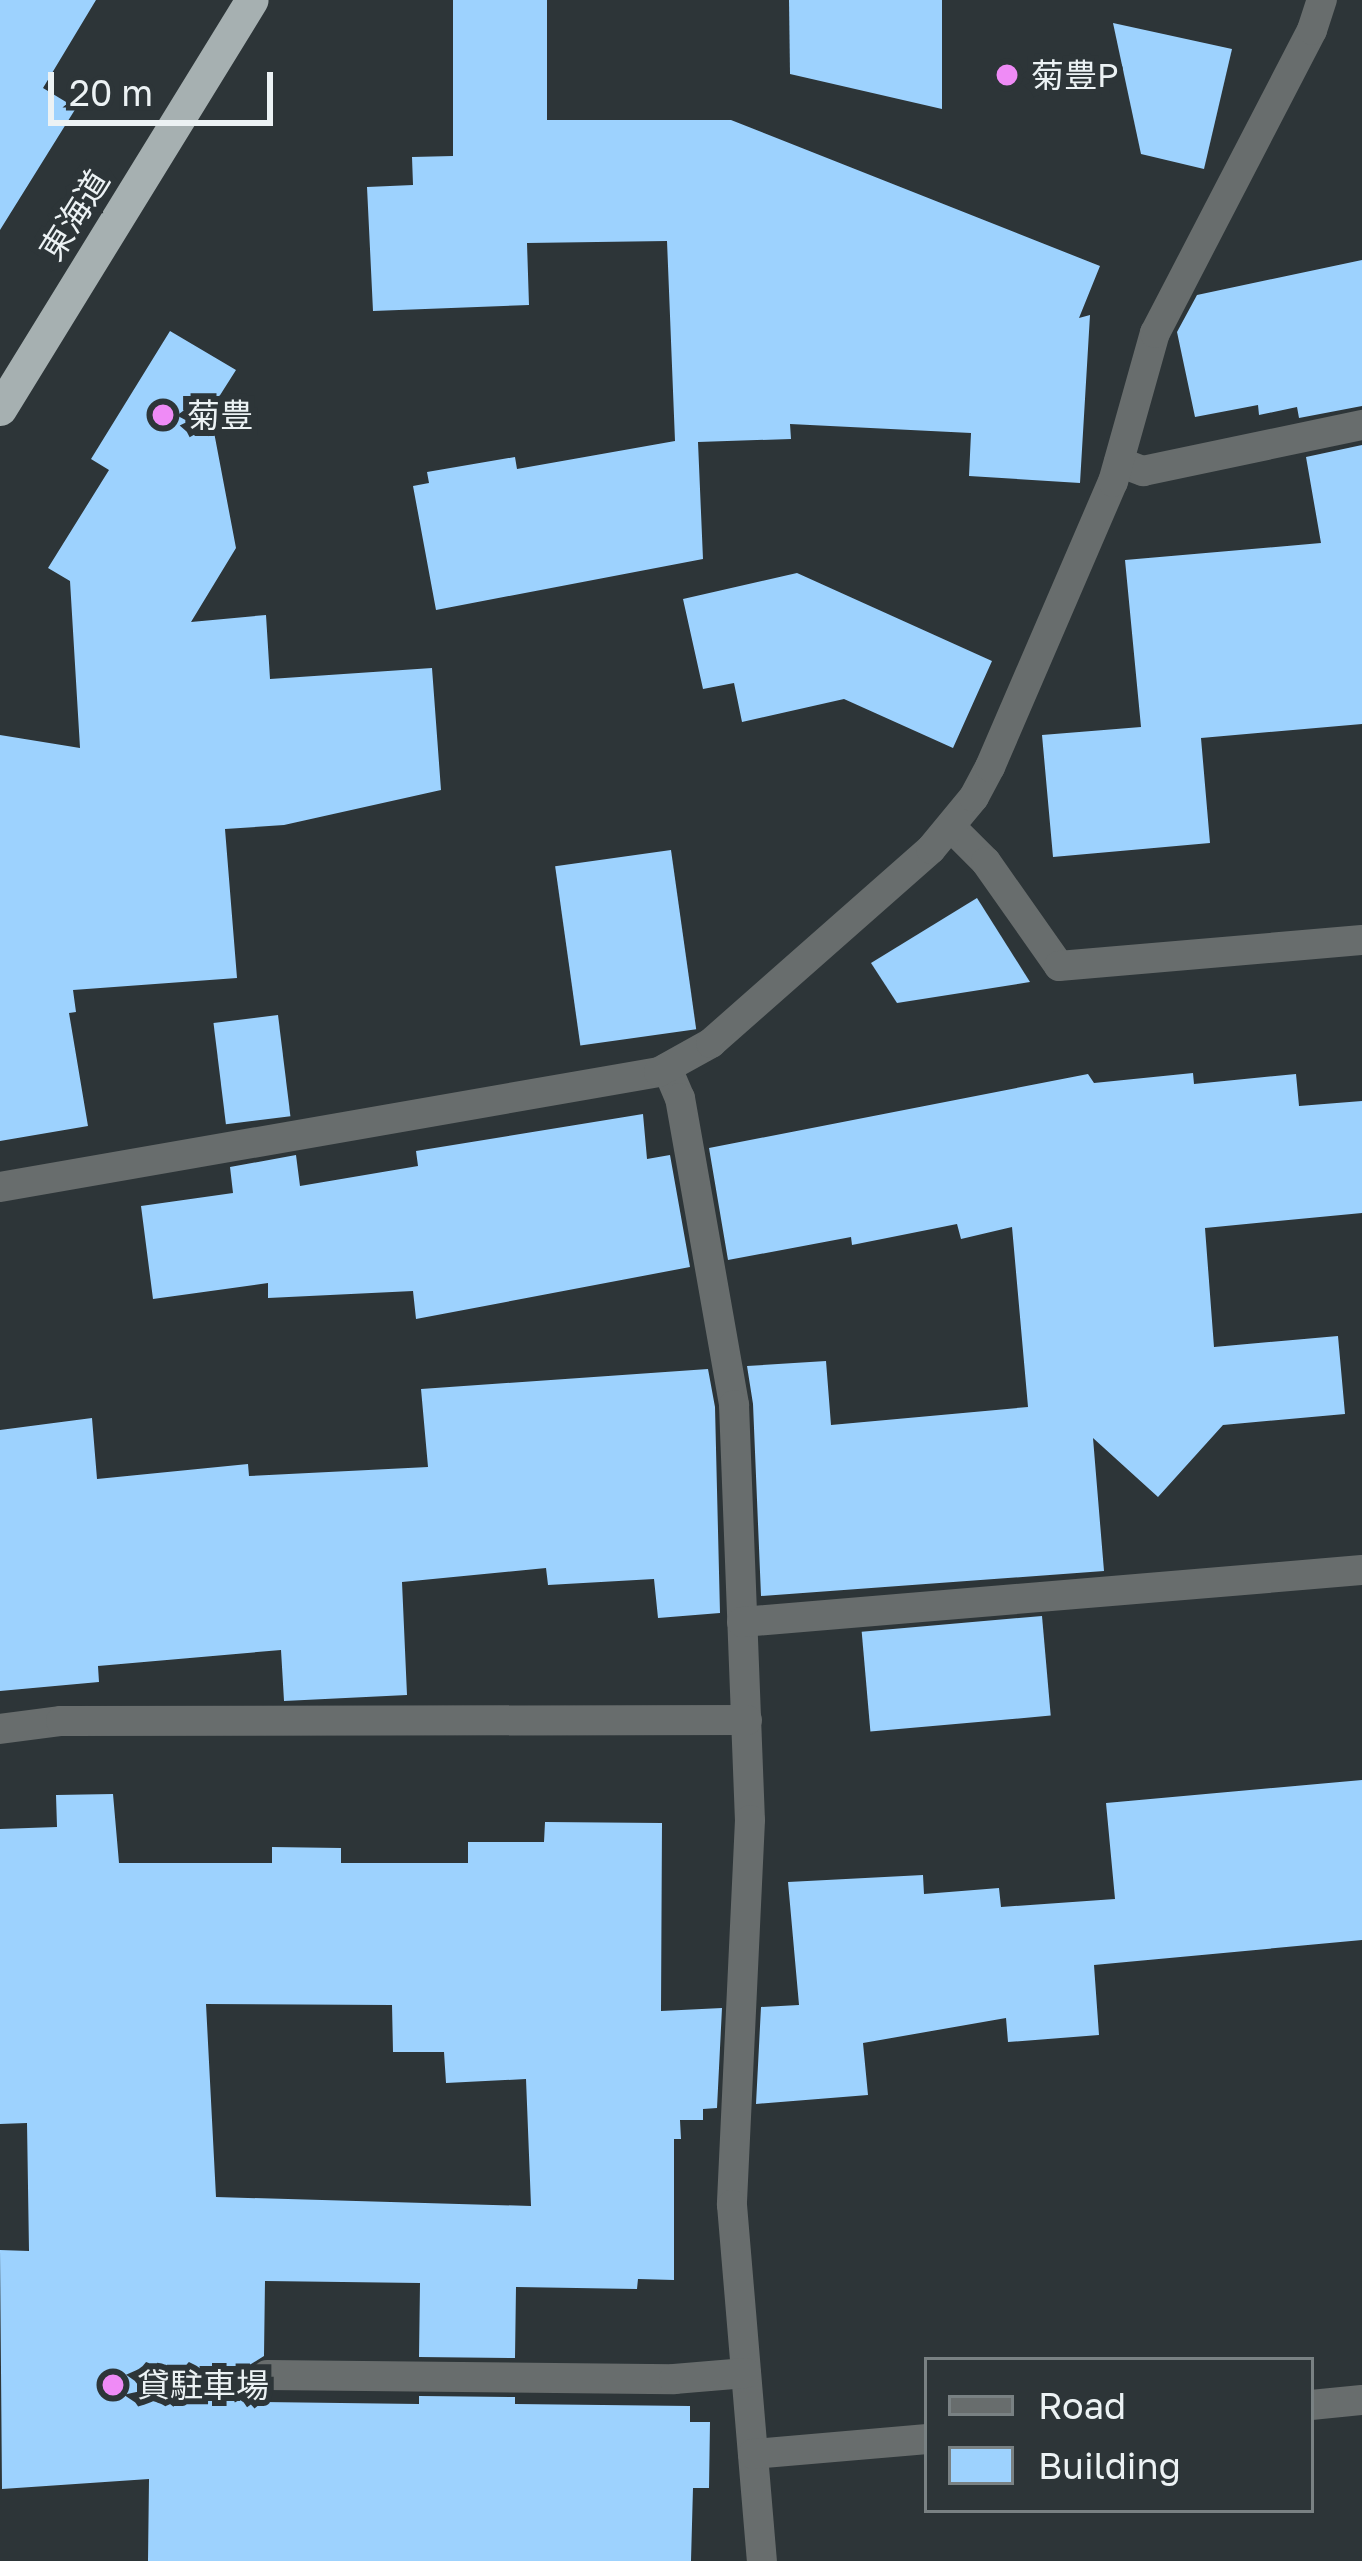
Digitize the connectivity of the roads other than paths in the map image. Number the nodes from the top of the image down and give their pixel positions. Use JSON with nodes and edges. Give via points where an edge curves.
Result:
{"nodes":[{"id":1,"x":252,"y":0,"type":"edge"},
{"id":2,"x":1322,"y":0,"type":"edge"},
{"id":3,"x":0,"y":409,"type":"edge"},
{"id":4,"x":1362,"y":425,"type":"edge"},
{"id":5,"x":1119,"y":462,"type":"junction"},
{"id":6,"x":951,"y":827,"type":"junction"},
{"id":7,"x":1362,"y":940,"type":"edge"},
{"id":8,"x":667,"y":1068,"type":"junction"},
{"id":9,"x":0,"y":1187,"type":"edge"},
{"id":10,"x":1362,"y":1570,"type":"edge"},
{"id":11,"x":742,"y":1622,"type":"junction"},
{"id":12,"x":747,"y":1720,"type":"junction"},
{"id":13,"x":0,"y":1729,"type":"edge"},
{"id":14,"x":746,"y":2373,"type":"junction"},
{"id":15,"x":267,"y":2375,"type":"dead end"},
{"id":16,"x":1362,"y":2401,"type":"edge"},
{"id":17,"x":1314,"y":2405,"type":"edge"},
{"id":18,"x":924,"y":2439,"type":"edge"},
{"id":19,"x":753,"y":2454,"type":"junction"},
{"id":20,"x":762,"y":2561,"type":"edge"}],
"edges":[{"from":1,"to":3,"type":"highway","name":"東海道"},
{"from":2,"to":5,"type":"street","via":[[1170,298]]},
{"from":4,"to":5,"type":"street","via":[[1143,471]]},
{"from":5,"to":6,"type":"street","via":[[990,767]]},
{"from":6,"to":7,"type":"street","via":[[1060,966]]},
{"from":6,"to":8,"type":"street","via":[[711,1043]]},
{"from":8,"to":9,"type":"street"},
{"from":8,"to":11,"type":"street","via":[[680,1098],[730,1370]]},
{"from":10,"to":11,"type":"street"},
{"from":11,"to":12,"type":"street"},
{"from":12,"to":13,"type":"street","via":[[61,1720]]},
{"from":12,"to":14,"type":"street","via":[[750,1820],[732,2205]]},
{"from":14,"to":15,"type":"street"},
{"from":14,"to":19,"type":"street"},
{"from":16,"to":17,"type":"street"},
{"from":18,"to":19,"type":"street"},
{"from":19,"to":20,"type":"street"}]}
